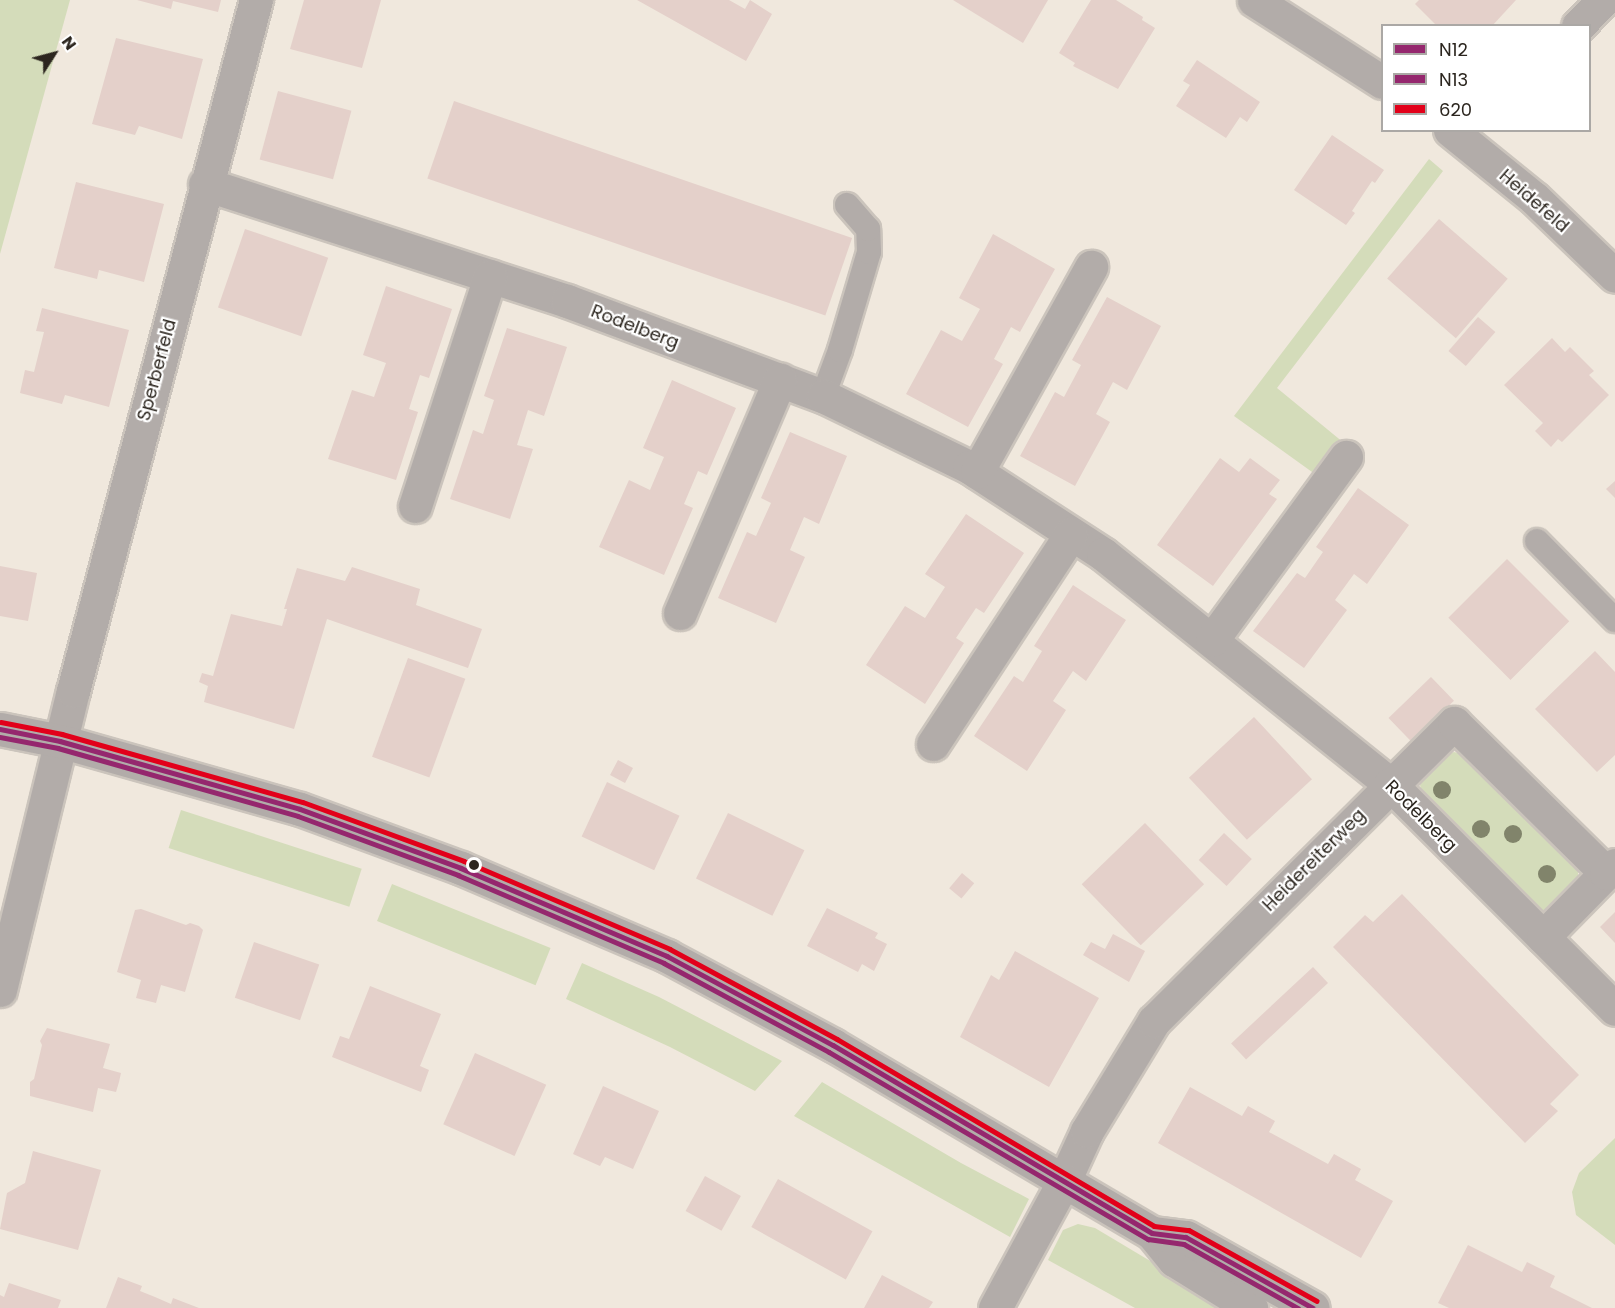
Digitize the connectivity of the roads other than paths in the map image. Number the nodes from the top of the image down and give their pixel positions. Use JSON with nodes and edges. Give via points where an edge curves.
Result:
{"nodes":[{"id":1,"x":256,"y":0,"type":"edge"},
{"id":2,"x":1254,"y":0,"type":"edge"},
{"id":3,"x":1603,"y":0,"type":"edge"},
{"id":4,"x":1580,"y":24,"type":"edge"},
{"id":5,"x":1381,"y":81,"type":"edge"},
{"id":6,"x":1463,"y":134,"type":"edge"},
{"id":7,"x":206,"y":184,"type":"junction"},
{"id":8,"x":847,"y":205,"type":"dead end"},
{"id":9,"x":1090,"y":267,"type":"dead end"},
{"id":10,"x":490,"y":276,"type":"junction"},
{"id":11,"x":1615,"y":276,"type":"edge"},
{"id":12,"x":780,"y":380,"type":"junction"},
{"id":13,"x":823,"y":396,"type":"junction"},
{"id":14,"x":1346,"y":457,"type":"dead end"},
{"id":15,"x":977,"y":472,"type":"junction"},
{"id":16,"x":415,"y":507,"type":"dead end"},
{"id":17,"x":1071,"y":534,"type":"junction"},
{"id":18,"x":1537,"y":541,"type":"dead end"},
{"id":19,"x":680,"y":613,"type":"dead end"},
{"id":20,"x":1615,"y":620,"type":"edge"},
{"id":21,"x":1212,"y":640,"type":"junction"},
{"id":22,"x":0,"y":729,"type":"edge"},
{"id":23,"x":60,"y":741,"type":"junction"},
{"id":24,"x":933,"y":744,"type":"dead end"},
{"id":25,"x":1390,"y":784,"type":"junction"},
{"id":26,"x":1611,"y":869,"type":"edge"},
{"id":27,"x":1543,"y":937,"type":"junction"},
{"id":28,"x":0,"y":990,"type":"edge"},
{"id":29,"x":1615,"y":1009,"type":"edge"},
{"id":30,"x":1064,"y":1181,"type":"junction"},
{"id":31,"x":1152,"y":1233,"type":"junction"},
{"id":32,"x":995,"y":1308,"type":"edge"},
{"id":33,"x":1251,"y":1308,"type":"edge"},
{"id":34,"x":1313,"y":1308,"type":"edge"}],
"edges":[{"from":1,"to":7,"type":"street","name":"Sperberfeld"},
{"from":2,"to":5,"type":"street"},
{"from":3,"to":4,"type":"street"},
{"from":6,"to":11,"type":"street","name":"Heidefeld"},
{"from":7,"to":10,"type":"street","name":"Rodelberg"},
{"from":7,"to":23,"type":"street","name":"Sperberfeld"},
{"from":8,"to":13,"type":"lane","via":[[868,229],[869,252]]},
{"from":9,"to":15,"type":"street"},
{"from":10,"to":12,"type":"street","name":"Rodelberg"},
{"from":10,"to":16,"type":"street"},
{"from":12,"to":13,"type":"street","name":"Rodelberg"},
{"from":12,"to":19,"type":"street"},
{"from":13,"to":15,"type":"street","name":"Rodelberg"},
{"from":14,"to":21,"type":"street"},
{"from":15,"to":17,"type":"street","name":"Rodelberg"},
{"from":17,"to":21,"type":"street","name":"Rodelberg","via":[[1103,554]]},
{"from":17,"to":24,"type":"street"},
{"from":18,"to":20,"type":"lane"},
{"from":21,"to":25,"type":"street","name":"Rodelberg"},
{"from":22,"to":23,"type":"street"},
{"from":23,"to":28,"type":"street","name":"Sperberfeld"},
{"from":23,"to":30,"type":"street","via":[[330,820],[461,868],[667,956],[833,1045]]},
{"from":25,"to":26,"type":"street","name":"Heidereiterweg","via":[[1454,723]]},
{"from":25,"to":27,"type":"street","name":"Rodelberg"},
{"from":25,"to":30,"type":"street","name":"Heidereiterweg","via":[[1154,1022],[1087,1131]]},
{"from":26,"to":27,"type":"street","name":"Heidereiterweg"},
{"from":27,"to":29,"type":"street","name":"Rodelberg"},
{"from":30,"to":31,"type":"street"},
{"from":30,"to":32,"type":"street","name":"Heidereiterweg"},
{"from":31,"to":33,"type":"street","via":[[1174,1260]]},
{"from":31,"to":34,"type":"street","via":[[1186,1237]]}]}
